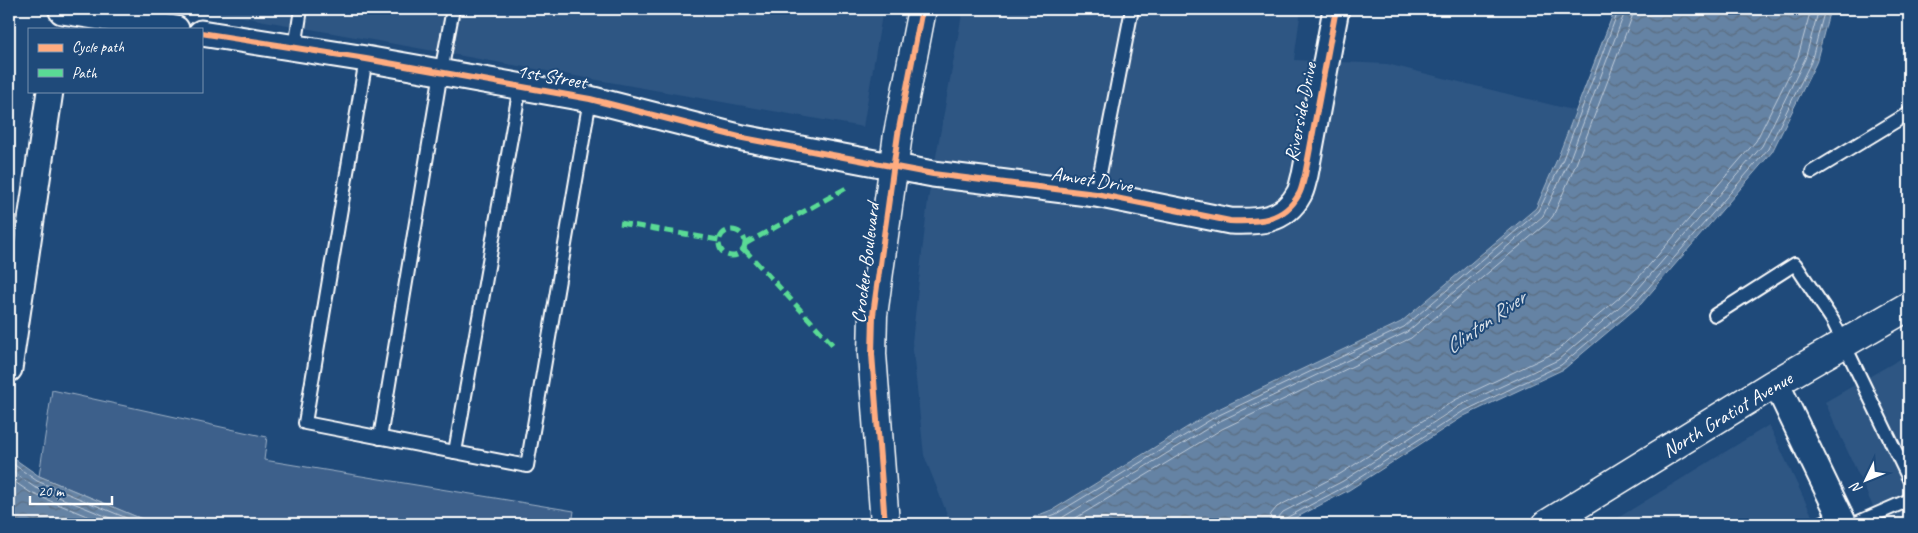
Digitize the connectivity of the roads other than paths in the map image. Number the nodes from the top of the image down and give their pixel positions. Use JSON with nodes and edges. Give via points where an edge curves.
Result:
{"nodes":[{"id":1,"x":301,"y":9,"type":"edge"},
{"id":2,"x":453,"y":9,"type":"edge"},
{"id":3,"x":922,"y":9,"type":"edge"},
{"id":4,"x":1132,"y":9,"type":"edge"},
{"id":5,"x":1336,"y":9,"type":"edge"},
{"id":6,"x":61,"y":16,"type":"edge"},
{"id":7,"x":167,"y":28,"type":"edge"},
{"id":8,"x":202,"y":33,"type":"edge"},
{"id":9,"x":295,"y":48,"type":"junction"},
{"id":10,"x":366,"y":59,"type":"junction"},
{"id":11,"x":441,"y":72,"type":"junction"},
{"id":12,"x":520,"y":87,"type":"junction"},
{"id":13,"x":50,"y":92,"type":"edge"},
{"id":14,"x":590,"y":99,"type":"junction"},
{"id":15,"x":1909,"y":113,"type":"edge"},
{"id":16,"x":894,"y":166,"type":"junction"},
{"id":17,"x":1812,"y":172,"type":"dead end"},
{"id":18,"x":1096,"y":194,"type":"junction"},
{"id":19,"x":1283,"y":214,"type":"joint"},
{"id":20,"x":1909,"y":306,"type":"edge"},
{"id":21,"x":1715,"y":315,"type":"dead end"},
{"id":22,"x":1844,"y":344,"type":"junction"},
{"id":23,"x":9,"y":369,"type":"edge"},
{"id":24,"x":1776,"y":383,"type":"junction"},
{"id":25,"x":380,"y":438,"type":"junction"},
{"id":26,"x":455,"y":452,"type":"junction"},
{"id":27,"x":1909,"y":479,"type":"edge"},
{"id":28,"x":1909,"y":500,"type":"edge"},
{"id":29,"x":884,"y":515,"type":"edge"},
{"id":30,"x":1840,"y":522,"type":"edge"},
{"id":31,"x":1547,"y":524,"type":"edge"}],
"edges":[{"from":1,"to":9,"type":"lane"},
{"from":2,"to":11,"type":"lane"},
{"from":3,"to":16,"type":"street","name":"Crocker Boulevard"},
{"from":4,"to":18,"type":"lane"},
{"from":5,"to":19,"type":"street","name":"Riverside Drive","via":[[1305,175],[1300,194]]},
{"from":6,"to":7,"type":"street"},
{"from":8,"to":9,"type":"street","name":"1st Street"},
{"from":9,"to":10,"type":"street","name":"1st Street"},
{"from":10,"to":11,"type":"street","name":"1st Street"},
{"from":10,"to":25,"type":"lane","via":[[305,423]]},
{"from":11,"to":12,"type":"street","name":"1st Street"},
{"from":11,"to":25,"type":"lane"},
{"from":12,"to":14,"type":"street","name":"1st Street"},
{"from":12,"to":26,"type":"lane"},
{"from":13,"to":23,"type":"street"},
{"from":14,"to":16,"type":"street","name":"1st Street","via":[[743,138]]},
{"from":14,"to":26,"type":"lane","via":[[527,466]]},
{"from":15,"to":17,"type":"lane"},
{"from":16,"to":18,"type":"street","name":"Amvet Drive","via":[[933,174]]},
{"from":16,"to":29,"type":"street","name":"Crocker Boulevard","via":[[872,324]]},
{"from":18,"to":19,"type":"street","name":"Amvet Drive","via":[[1230,221],[1266,220]]},
{"from":20,"to":22,"type":"street","name":"North Gratiot Avenue"},
{"from":21,"to":22,"type":"lane","via":[[1795,264],[1833,321]]},
{"from":22,"to":24,"type":"street","name":"North Gratiot Avenue"},
{"from":22,"to":27,"type":"lane"},
{"from":24,"to":30,"type":"street"},
{"from":24,"to":31,"type":"street","name":"North Gratiot Avenue"},
{"from":25,"to":26,"type":"lane"},
{"from":28,"to":30,"type":"lane"}]}
